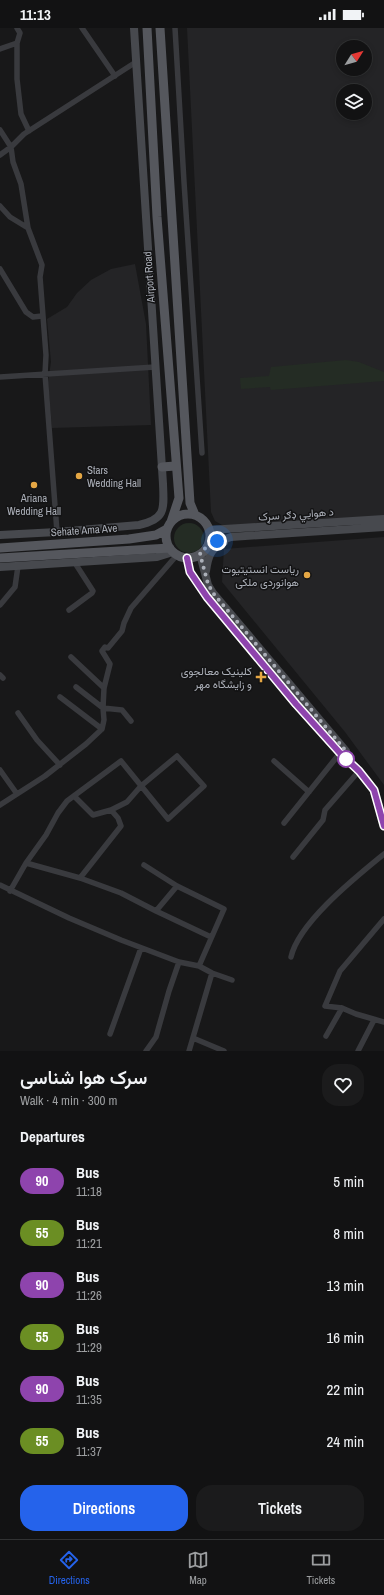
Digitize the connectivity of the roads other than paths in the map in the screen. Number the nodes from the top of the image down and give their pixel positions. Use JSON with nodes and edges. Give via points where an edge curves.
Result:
{"nodes":[{"id":1,"x":17,"y":28,"type":"edge"},
{"id":2,"x":82,"y":28,"type":"edge"},
{"id":3,"x":134,"y":28,"type":"edge"},
{"id":4,"x":147,"y":28,"type":"edge"},
{"id":5,"x":160,"y":28,"type":"edge"},
{"id":6,"x":175,"y":28,"type":"edge"},
{"id":7,"x":16,"y":43,"type":"junction"},
{"id":8,"x":0,"y":49,"type":"edge"},
{"id":9,"x":136,"y":62,"type":"junction"},
{"id":10,"x":114,"y":76,"type":"junction"},
{"id":11,"x":0,"y":130,"type":"edge"},
{"id":12,"x":29,"y":131,"type":"junction"},
{"id":13,"x":11,"y":147,"type":"junction"},
{"id":14,"x":0,"y":155,"type":"edge"},
{"id":15,"x":154,"y":167,"type":"junction"},
{"id":16,"x":142,"y":168,"type":"junction"},
{"id":17,"x":0,"y":206,"type":"edge"},
{"id":18,"x":28,"y":228,"type":"junction"},
{"id":19,"x":0,"y":269,"type":"edge"},
{"id":20,"x":2,"y":277,"type":"edge"},
{"id":21,"x":42,"y":316,"type":"junction"},
{"id":22,"x":155,"y":367,"type":"junction"},
{"id":23,"x":45,"y":374,"type":"junction"},
{"id":24,"x":0,"y":377,"type":"edge"},
{"id":25,"x":202,"y":453,"type":"dead end"},
{"id":26,"x":175,"y":466,"type":"junction"},
{"id":27,"x":162,"y":467,"type":"junction"},
{"id":28,"x":195,"y":516,"type":"junction"},
{"id":29,"x":384,"y":519,"type":"edge"},
{"id":30,"x":169,"y":526,"type":"junction"},
{"id":31,"x":384,"y":527,"type":"edge"},
{"id":32,"x":209,"y":530,"type":"junction"},
{"id":33,"x":57,"y":532,"type":"junction"},
{"id":34,"x":0,"y":535,"type":"edge"},
{"id":35,"x":261,"y":535,"type":"junction"},
{"id":36,"x":208,"y":545,"type":"junction"},
{"id":37,"x":0,"y":548,"type":"edge"},
{"id":38,"x":173,"y":552,"type":"junction"},
{"id":39,"x":200,"y":554,"type":"junction"},
{"id":40,"x":0,"y":558,"type":"edge"},
{"id":41,"x":187,"y":558,"type":"junction"},
{"id":42,"x":75,"y":563,"type":"junction"},
{"id":43,"x":18,"y":566,"type":"junction"},
{"id":44,"x":0,"y":567,"type":"edge"},
{"id":45,"x":205,"y":576,"type":"junction"},
{"id":46,"x":0,"y":605,"type":"edge"},
{"id":47,"x":69,"y":610,"type":"dead end"},
{"id":48,"x":71,"y":657,"type":"dead end"},
{"id":49,"x":76,"y":687,"type":"dead end"},
{"id":50,"x":104,"y":688,"type":"junction"},
{"id":51,"x":60,"y":697,"type":"dead end"},
{"id":52,"x":102,"y":708,"type":"junction"},
{"id":53,"x":18,"y":714,"type":"dead end"},
{"id":54,"x":131,"y":721,"type":"dead end"},
{"id":55,"x":102,"y":729,"type":"junction"},
{"id":56,"x":340,"y":753,"type":"junction"},
{"id":57,"x":348,"y":760,"type":"junction"},
{"id":58,"x":274,"y":761,"type":"dead end"},
{"id":59,"x":60,"y":765,"type":"junction"},
{"id":60,"x":0,"y":770,"type":"edge"},
{"id":61,"x":359,"y":771,"type":"junction"},
{"id":62,"x":141,"y":786,"type":"junction"},
{"id":63,"x":309,"y":792,"type":"junction"},
{"id":64,"x":18,"y":794,"type":"junction"},
{"id":65,"x":74,"y":796,"type":"junction"},
{"id":66,"x":0,"y":805,"type":"edge"},
{"id":67,"x":111,"y":810,"type":"junction"},
{"id":68,"x":284,"y":823,"type":"dead end"},
{"id":69,"x":384,"y":826,"type":"edge"},
{"id":70,"x":384,"y":854,"type":"edge"},
{"id":71,"x":293,"y":857,"type":"dead end"},
{"id":72,"x":26,"y":863,"type":"junction"},
{"id":73,"x":144,"y":865,"type":"dead end"},
{"id":74,"x":80,"y":878,"type":"junction"},
{"id":75,"x":0,"y":885,"type":"edge"},
{"id":76,"x":176,"y":886,"type":"junction"},
{"id":77,"x":10,"y":891,"type":"junction"},
{"id":78,"x":156,"y":911,"type":"junction"},
{"id":79,"x":384,"y":919,"type":"edge"},
{"id":80,"x":211,"y":937,"type":"junction"},
{"id":81,"x":141,"y":948,"type":"junction"},
{"id":82,"x":291,"y":957,"type":"dead end"},
{"id":83,"x":179,"y":962,"type":"junction"},
{"id":84,"x":199,"y":966,"type":"junction"},
{"id":85,"x":212,"y":974,"type":"junction"},
{"id":86,"x":232,"y":980,"type":"dead end"},
{"id":87,"x":342,"y":1008,"type":"junction"},
{"id":88,"x":374,"y":1020,"type":"junction"},
{"id":89,"x":384,"y":1022,"type":"edge"},
{"id":90,"x":110,"y":1034,"type":"dead end"},
{"id":91,"x":326,"y":1036,"type":"dead end"},
{"id":92,"x":193,"y":1038,"type":"junction"},
{"id":93,"x":146,"y":1051,"type":"edge"},
{"id":94,"x":189,"y":1051,"type":"edge"},
{"id":95,"x":224,"y":1051,"type":"edge"},
{"id":96,"x":358,"y":1051,"type":"edge"}],
"edges":[{"from":1,"to":7,"type":"street","via":[[20,33]]},
{"from":2,"to":10,"type":"street"},
{"from":3,"to":9,"type":"main road"},
{"from":4,"to":15,"type":"main road","name":"Airport Road"},
{"from":5,"to":28,"type":"main road","via":[[190,503]]},
{"from":6,"to":25,"type":"street"},
{"from":7,"to":8,"type":"street"},
{"from":7,"to":12,"type":"street","via":[[21,114]]},
{"from":9,"to":10,"type":"street"},
{"from":9,"to":16,"type":"main road"},
{"from":10,"to":12,"type":"street"},
{"from":11,"to":13,"type":"street"},
{"from":12,"to":13,"type":"street"},
{"from":13,"to":14,"type":"street"},
{"from":13,"to":18,"type":"street","via":[[21,184]]},
{"from":15,"to":16,"type":"main road"},
{"from":15,"to":26,"type":"main road","name":"Airport Road"},
{"from":16,"to":22,"type":"main road"},
{"from":17,"to":18,"type":"street","via":[[10,217]]},
{"from":18,"to":21,"type":"street","via":[[42,265]]},
{"from":19,"to":20,"type":"street"},
{"from":20,"to":21,"type":"street","via":[[26,312],[33,317]]},
{"from":21,"to":23,"type":"street"},
{"from":22,"to":23,"type":"street"},
{"from":22,"to":27,"type":"main road"},
{"from":23,"to":24,"type":"street"},
{"from":23,"to":33,"type":"street"},
{"from":26,"to":27,"type":"main road"},
{"from":26,"to":30,"type":"main road","name":"Airport Road","via":[[179,498]]},
{"from":27,"to":33,"type":"main road","via":[[162,512],[151,522]]},
{"from":28,"to":30,"type":"main road","via":[[182,515]]},
{"from":28,"to":32,"type":"main road","via":[[204,521]]},
{"from":29,"to":32,"type":"main road","name":"د هوايي ډګر سړک"},
{"from":30,"to":37,"type":"main road","name":"Sehate Ama Ave","via":[[156,535],[129,539]]},
{"from":30,"to":38,"type":"main road","via":[[167,542]]},
{"from":31,"to":35,"type":"main road"},
{"from":32,"to":36,"type":"main road"},
{"from":33,"to":34,"type":"main road"},
{"from":35,"to":36,"type":"main road","via":[[231,537]]},
{"from":35,"to":45,"type":"main road","via":[[230,539],[220,544],[208,558]]},
{"from":36,"to":39,"type":"main road"},
{"from":38,"to":40,"type":"main road"},
{"from":38,"to":41,"type":"main road"},
{"from":38,"to":42,"type":"main road","via":[[157,558]]},
{"from":38,"to":50,"type":"street","via":[[130,608],[122,631],[108,648],[105,647],[102,651],[110,664]]},
{"from":39,"to":41,"type":"main road"},
{"from":39,"to":45,"type":"main road"},
{"from":41,"to":56,"type":"main road","via":[[190,572],[207,597]]},
{"from":42,"to":43,"type":"main road"},
{"from":42,"to":47,"type":"street","via":[[93,591]]},
{"from":43,"to":44,"type":"main road"},
{"from":43,"to":46,"type":"street","via":[[15,587]]},
{"from":45,"to":57,"type":"main road","via":[[213,593],[346,751]]},
{"from":48,"to":50,"type":"street"},
{"from":49,"to":52,"type":"street"},
{"from":50,"to":52,"type":"street"},
{"from":51,"to":55,"type":"street"},
{"from":52,"to":54,"type":"street","via":[[122,710]]},
{"from":52,"to":55,"type":"street"},
{"from":53,"to":59,"type":"street"},
{"from":55,"to":59,"type":"street"},
{"from":56,"to":57,"type":"main road"},
{"from":56,"to":63,"type":"street"},
{"from":57,"to":61,"type":"main road"},
{"from":58,"to":63,"type":"street"},
{"from":59,"to":64,"type":"street"},
{"from":60,"to":64,"type":"street"},
{"from":61,"to":69,"type":"main road","via":[[374,790]]},
{"from":61,"to":71,"type":"street","via":[[325,810],[324,820]]},
{"from":62,"to":62,"type":"street","via":[[177,756],[204,786],[168,819]]},
{"from":62,"to":65,"type":"street","via":[[121,761]]},
{"from":62,"to":67,"type":"street","via":[[127,802]]},
{"from":63,"to":68,"type":"street"},
{"from":64,"to":66,"type":"street"},
{"from":65,"to":67,"type":"street","via":[[93,815]]},
{"from":65,"to":72,"type":"street","via":[[58,813]]},
{"from":67,"to":74,"type":"street","via":[[121,826]]},
{"from":70,"to":82,"type":"street","via":[[357,875],[312,920],[299,938]]},
{"from":72,"to":74,"type":"street"},
{"from":72,"to":77,"type":"street"},
{"from":73,"to":76,"type":"street"},
{"from":74,"to":78,"type":"street","via":[[121,893]]},
{"from":75,"to":77,"type":"street"},
{"from":76,"to":78,"type":"street"},
{"from":76,"to":80,"type":"street","via":[[224,909]]},
{"from":77,"to":81,"type":"street"},
{"from":78,"to":80,"type":"street"},
{"from":79,"to":87,"type":"street","via":[[340,971],[325,1006]]},
{"from":80,"to":84,"type":"street"},
{"from":81,"to":83,"type":"street"},
{"from":81,"to":90,"type":"street"},
{"from":83,"to":84,"type":"street"},
{"from":83,"to":93,"type":"street","via":[[168,991],[156,1037]]},
{"from":84,"to":85,"type":"street"},
{"from":85,"to":86,"type":"street"},
{"from":85,"to":92,"type":"street"},
{"from":87,"to":88,"type":"street"},
{"from":87,"to":91,"type":"street"},
{"from":88,"to":89,"type":"street"},
{"from":88,"to":96,"type":"street"},
{"from":92,"to":94,"type":"street"},
{"from":92,"to":95,"type":"street"}]}
